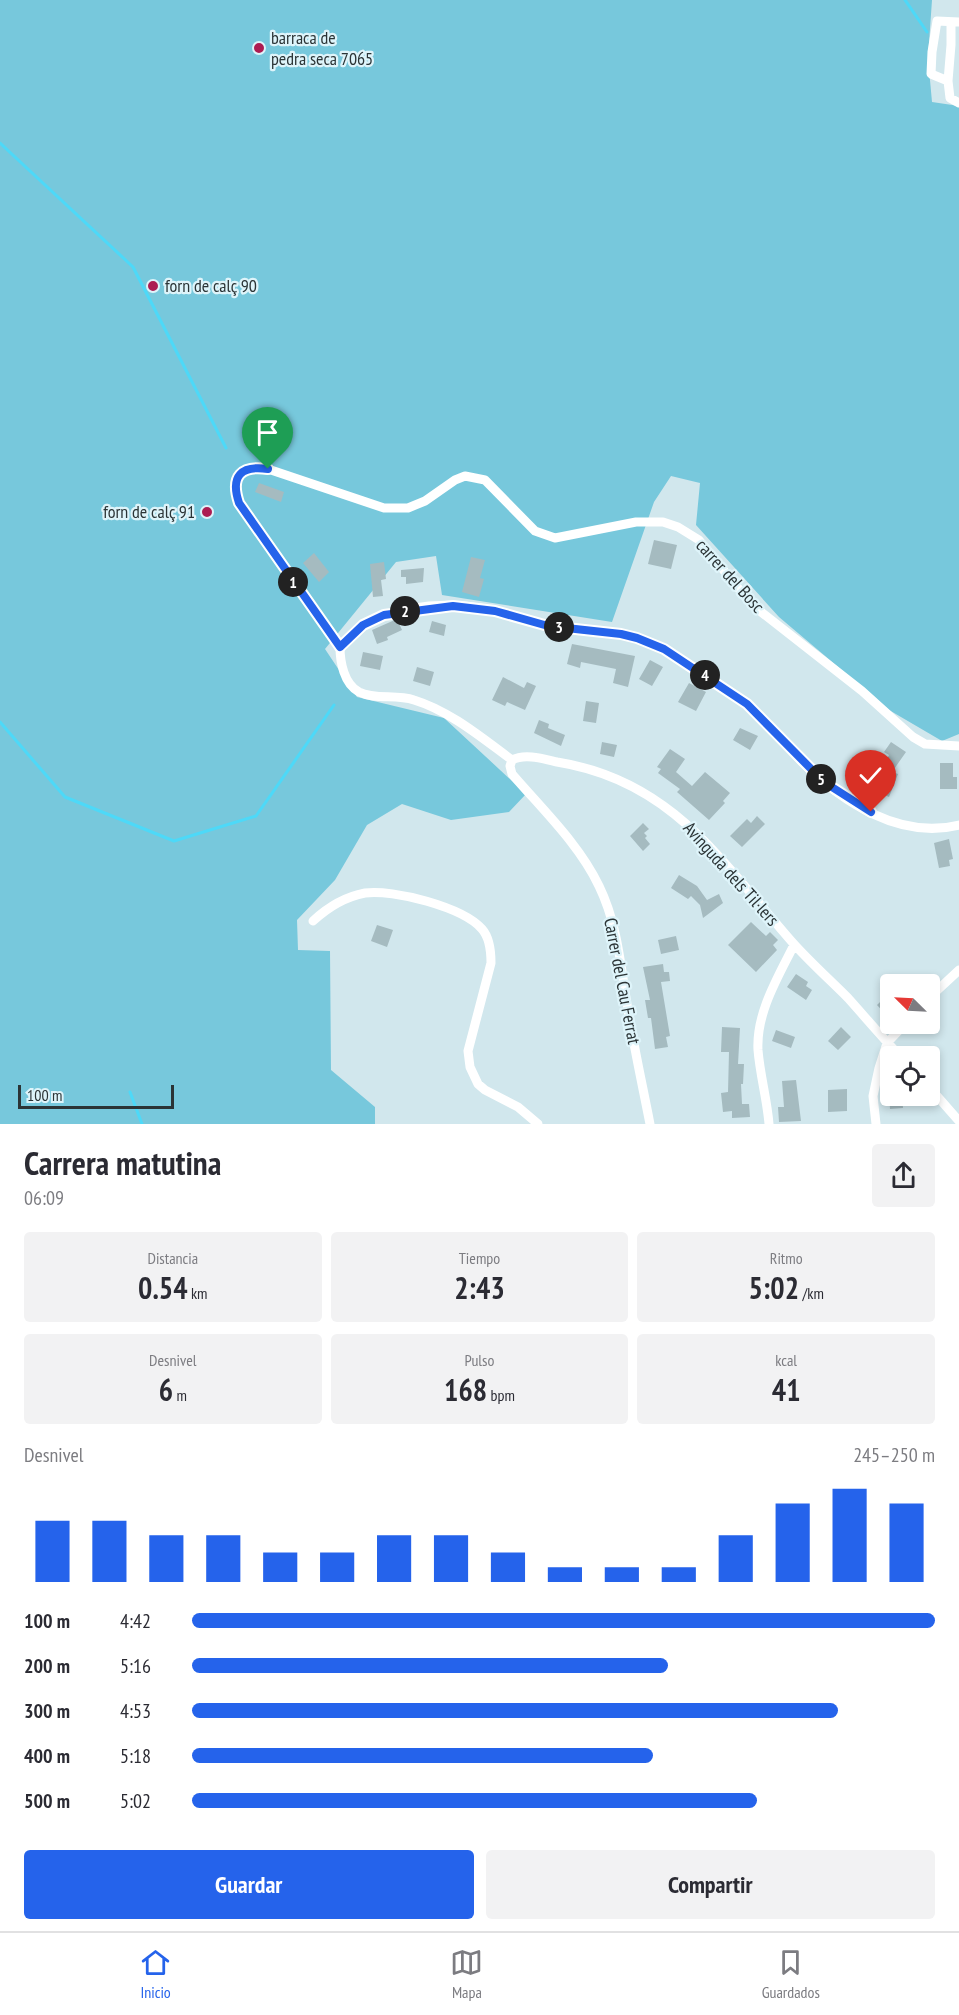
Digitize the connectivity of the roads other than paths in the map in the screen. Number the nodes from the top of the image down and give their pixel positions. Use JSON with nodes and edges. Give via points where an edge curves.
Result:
{"nodes":[{"id":1,"x":955,"y":22,"type":"edge"},
{"id":2,"x":948,"y":81,"type":"junction"},
{"id":3,"x":955,"y":101,"type":"edge"},
{"id":4,"x":340,"y":647,"type":"junction"},
{"id":5,"x":959,"y":746,"type":"edge"},
{"id":6,"x":512,"y":760,"type":"junction"},
{"id":7,"x":959,"y":825,"type":"edge"},
{"id":8,"x":313,"y":921,"type":"dead end"},
{"id":9,"x":795,"y":945,"type":"junction"},
{"id":10,"x":959,"y":970,"type":"edge"},
{"id":11,"x":940,"y":988,"type":"edge"},
{"id":12,"x":896,"y":1034,"type":"edge"},
{"id":13,"x":887,"y":1043,"type":"junction"},
{"id":14,"x":890,"y":1046,"type":"edge"},
{"id":15,"x":940,"y":1099,"type":"edge"},
{"id":16,"x":959,"y":1120,"type":"edge"},
{"id":17,"x":538,"y":1124,"type":"edge"},
{"id":18,"x":650,"y":1124,"type":"edge"},
{"id":19,"x":769,"y":1124,"type":"edge"},
{"id":20,"x":876,"y":1124,"type":"edge"}],
"edges":[{"from":1,"to":2,"type":"street"},
{"from":1,"to":2,"type":"street","via":[[937,21],[932,52],[931,74]]},
{"from":2,"to":3,"type":"street"},
{"from":4,"to":5,"type":"street","name":"carrer del Bosc","via":[[239,503],[235,493],[243,471],[253,467],[268,469],[397,509],[425,501],[455,480],[475,477],[495,488],[535,531],[555,538],[636,522],[663,522],[678,527],[706,548],[751,604],[862,691],[907,732],[925,744]]},
{"from":4,"to":6,"type":"street","via":[[344,672],[358,692],[414,700],[473,731]]},
{"from":4,"to":7,"type":"street","via":[[363,625],[384,615],[453,606],[495,611],[548,626],[637,638],[664,649],[747,704],[824,782],[880,818],[910,827]]},
{"from":6,"to":9,"type":"street","name":"Avinguda dels Til·lers","via":[[543,759],[592,769],[638,788],[664,804],[705,841]]},
{"from":6,"to":18,"type":"street","name":"Carrer del Cau Ferrat","via":[[512,774],[558,827],[599,886],[612,920]]},
{"from":8,"to":17,"type":"street","via":[[328,907],[373,893],[446,908],[483,930],[491,963],[468,1051],[470,1067],[485,1090],[518,1107]]},
{"from":9,"to":13,"type":"street","name":"Avinguda dels Til·lers"},
{"from":9,"to":19,"type":"street","via":[[761,1019],[758,1048]]},
{"from":10,"to":11,"type":"street"},
{"from":12,"to":13,"type":"street"},
{"from":13,"to":14,"type":"street","name":"Avinguda dels Til·lers"},
{"from":13,"to":20,"type":"street","via":[[873,1096]]},
{"from":15,"to":16,"type":"street"}]}
